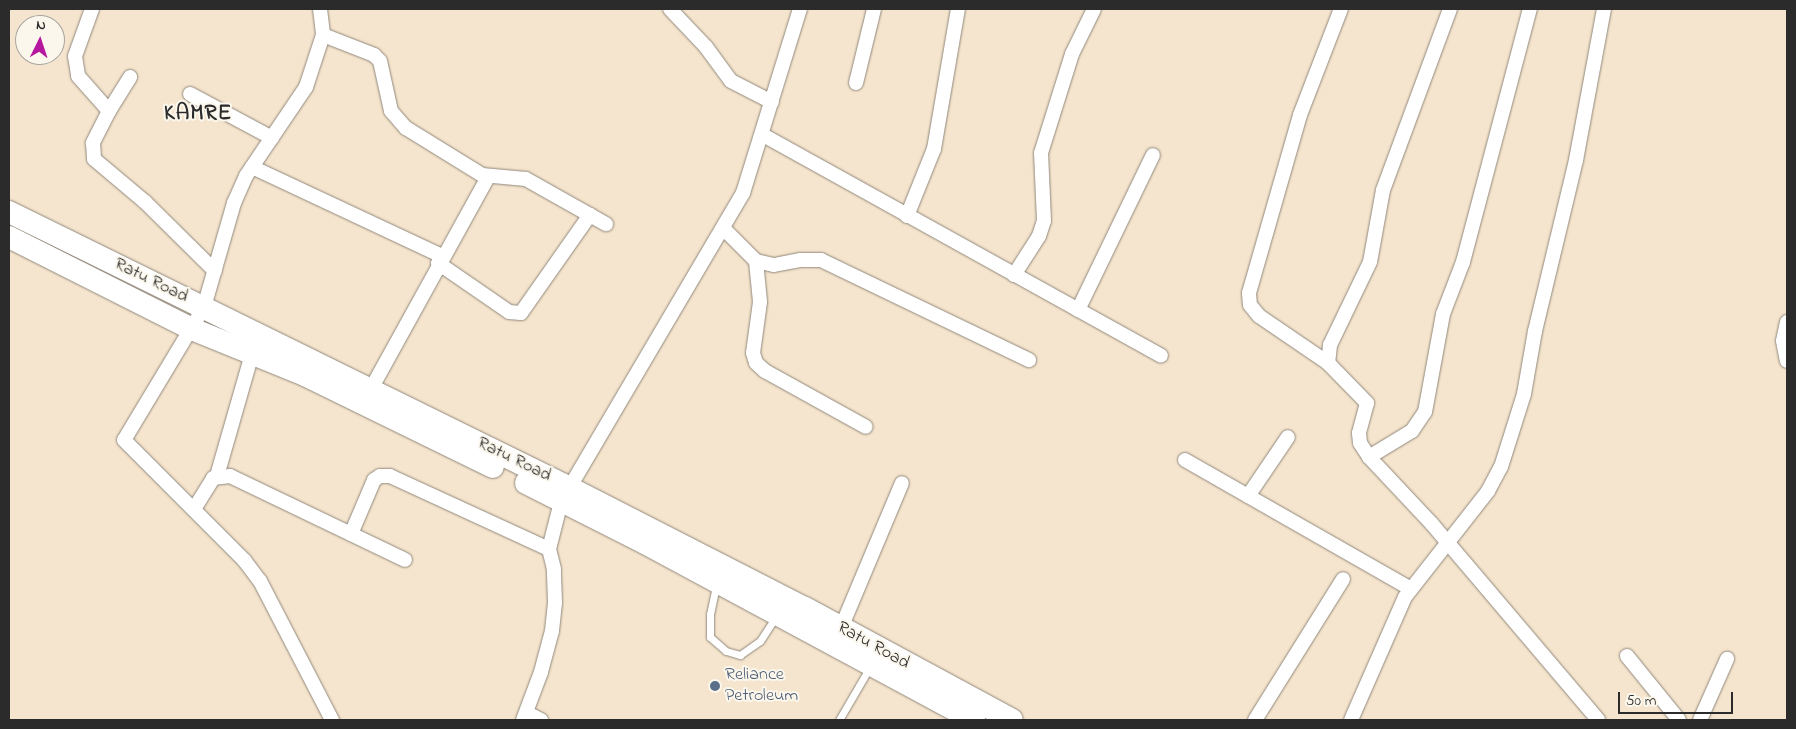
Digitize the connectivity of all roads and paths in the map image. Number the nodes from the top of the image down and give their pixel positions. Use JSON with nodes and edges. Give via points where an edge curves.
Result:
{"nodes":[{"id":1,"x":92,"y":9,"type":"edge"},
{"id":2,"x":320,"y":9,"type":"edge"},
{"id":3,"x":670,"y":9,"type":"edge"},
{"id":4,"x":800,"y":9,"type":"edge"},
{"id":5,"x":874,"y":9,"type":"edge"},
{"id":6,"x":958,"y":9,"type":"edge"},
{"id":7,"x":1094,"y":9,"type":"edge"},
{"id":8,"x":1341,"y":9,"type":"edge"},
{"id":9,"x":1450,"y":9,"type":"edge"},
{"id":10,"x":1530,"y":9,"type":"edge"},
{"id":11,"x":1604,"y":9,"type":"edge"},
{"id":12,"x":323,"y":35,"type":"junction"},
{"id":13,"x":130,"y":77,"type":"dead end"},
{"id":14,"x":856,"y":83,"type":"dead end"},
{"id":15,"x":190,"y":94,"type":"dead end"},
{"id":16,"x":772,"y":102,"type":"junction"},
{"id":17,"x":108,"y":111,"type":"junction"},
{"id":18,"x":762,"y":135,"type":"junction"},
{"id":19,"x":272,"y":138,"type":"junction"},
{"id":20,"x":1153,"y":156,"type":"dead end"},
{"id":21,"x":252,"y":167,"type":"junction"},
{"id":22,"x":488,"y":177,"type":"junction"},
{"id":23,"x":9,"y":212,"type":"edge"},
{"id":24,"x":590,"y":215,"type":"junction"},
{"id":25,"x":906,"y":216,"type":"junction"},
{"id":26,"x":606,"y":224,"type":"dead end"},
{"id":27,"x":723,"y":228,"type":"junction"},
{"id":28,"x":9,"y":237,"type":"edge"},
{"id":29,"x":440,"y":260,"type":"junction"},
{"id":30,"x":756,"y":261,"type":"junction"},
{"id":31,"x":215,"y":271,"type":"junction"},
{"id":32,"x":1014,"y":275,"type":"junction"},
{"id":33,"x":204,"y":307,"type":"junction"},
{"id":34,"x":1078,"y":310,"type":"junction"},
{"id":35,"x":1787,"y":322,"type":"edge"},
{"id":36,"x":192,"y":329,"type":"junction"},
{"id":37,"x":252,"y":354,"type":"junction"},
{"id":38,"x":1161,"y":356,"type":"dead end"},
{"id":39,"x":1029,"y":360,"type":"dead end"},
{"id":40,"x":1787,"y":361,"type":"edge"},
{"id":41,"x":1328,"y":363,"type":"junction"},
{"id":42,"x":371,"y":389,"type":"junction"},
{"id":43,"x":866,"y":427,"type":"dead end"},
{"id":44,"x":1288,"y":437,"type":"dead end"},
{"id":45,"x":1369,"y":457,"type":"junction"},
{"id":46,"x":1185,"y":460,"type":"dead end"},
{"id":47,"x":217,"y":476,"type":"junction"},
{"id":48,"x":902,"y":483,"type":"dead end"},
{"id":49,"x":566,"y":495,"type":"junction"},
{"id":50,"x":1248,"y":496,"type":"junction"},
{"id":51,"x":194,"y":509,"type":"junction"},
{"id":52,"x":351,"y":534,"type":"junction"},
{"id":53,"x":1447,"y":540,"type":"junction"},
{"id":54,"x":549,"y":549,"type":"junction"},
{"id":55,"x":405,"y":560,"type":"dead end"},
{"id":56,"x":721,"y":575,"type":"junction"},
{"id":57,"x":1343,"y":579,"type":"dead end"},
{"id":58,"x":1411,"y":589,"type":"junction"},
{"id":59,"x":782,"y":607,"type":"junction"},
{"id":60,"x":841,"y":628,"type":"junction"},
{"id":61,"x":1627,"y":656,"type":"dead end"},
{"id":62,"x":1727,"y":658,"type":"dead end"},
{"id":63,"x":871,"y":666,"type":"junction"},
{"id":64,"x":525,"y":716,"type":"edge"},
{"id":65,"x":332,"y":720,"type":"edge"},
{"id":66,"x":541,"y":720,"type":"edge"},
{"id":67,"x":839,"y":720,"type":"edge"},
{"id":68,"x":974,"y":720,"type":"edge"},
{"id":69,"x":1012,"y":720,"type":"edge"},
{"id":70,"x":1255,"y":720,"type":"edge"},
{"id":71,"x":1351,"y":720,"type":"edge"},
{"id":72,"x":1598,"y":720,"type":"edge"},
{"id":73,"x":1679,"y":720,"type":"edge"},
{"id":74,"x":1700,"y":720,"type":"edge"}],
"edges":[{"from":1,"to":17,"type":"street","via":[[78,44],[76,70]]},
{"from":2,"to":12,"type":"street"},
{"from":3,"to":16,"type":"street","via":[[706,47],[731,82]]},
{"from":4,"to":16,"type":"street"},
{"from":5,"to":14,"type":"street"},
{"from":6,"to":25,"type":"street","via":[[934,149]]},
{"from":7,"to":32,"type":"street","via":[[1072,54],[1041,153],[1044,221],[1039,236]]},
{"from":8,"to":41,"type":"street","via":[[1300,115],[1249,293],[1250,305],[1259,316]]},
{"from":9,"to":41,"type":"street","via":[[1383,190],[1370,262],[1330,345]]},
{"from":10,"to":45,"type":"street","via":[[1463,262],[1443,314],[1424,412],[1412,431]]},
{"from":11,"to":53,"type":"street","via":[[1576,160],[1535,331],[1524,394],[1501,467],[1488,491]]},
{"from":12,"to":19,"type":"street","via":[[306,87]]},
{"from":12,"to":22,"type":"street","via":[[374,55],[382,66],[396,119]]},
{"from":13,"to":17,"type":"street"},
{"from":15,"to":19,"type":"street"},
{"from":16,"to":18,"type":"street"},
{"from":17,"to":31,"type":"street","via":[[93,143],[94,158],[145,202]]},
{"from":18,"to":25,"type":"street"},
{"from":18,"to":27,"type":"street","via":[[743,194]]},
{"from":19,"to":21,"type":"street"},
{"from":20,"to":34,"type":"street"},
{"from":21,"to":29,"type":"street"},
{"from":21,"to":31,"type":"street","via":[[234,204]]},
{"from":22,"to":24,"type":"street","via":[[515,175],[526,179]]},
{"from":22,"to":29,"type":"street"},
{"from":23,"to":33,"type":"main road","name":"Ratu Road"},
{"from":24,"to":26,"type":"street"},
{"from":24,"to":29,"type":"street","via":[[521,313],[509,312]]},
{"from":25,"to":32,"type":"street"},
{"from":27,"to":30,"type":"street"},
{"from":27,"to":49,"type":"street"},
{"from":28,"to":36,"type":"main road","name":"Ratu Road"},
{"from":29,"to":42,"type":"street"},
{"from":30,"to":39,"type":"street","via":[[774,265],[821,260]]},
{"from":30,"to":43,"type":"street","via":[[760,302],[753,353],[756,363]]},
{"from":31,"to":33,"type":"street"},
{"from":32,"to":34,"type":"street"},
{"from":33,"to":36,"type":"street"},
{"from":33,"to":42,"type":"main road","name":"Ratu Road"},
{"from":34,"to":38,"type":"street"},
{"from":35,"to":40,"type":"street","via":[[1783,341]]},
{"from":36,"to":37,"type":"main road","name":"Ratu Road"},
{"from":36,"to":51,"type":"street","via":[[124,440]]},
{"from":37,"to":47,"type":"street"},
{"from":37,"to":49,"type":"main road","name":"Ratu Road","via":[[305,375]]},
{"from":41,"to":45,"type":"street","via":[[1367,402],[1360,443]]},
{"from":42,"to":49,"type":"main road","name":"Ratu Road"},
{"from":44,"to":50,"type":"street"},
{"from":45,"to":53,"type":"street"},
{"from":46,"to":50,"type":"street"},
{"from":47,"to":51,"type":"street"},
{"from":47,"to":52,"type":"street","via":[[230,476]]},
{"from":48,"to":60,"type":"street"},
{"from":49,"to":54,"type":"street"},
{"from":49,"to":56,"type":"main road","name":"Ratu Road"},
{"from":50,"to":58,"type":"street"},
{"from":51,"to":65,"type":"street","via":[[260,581]]},
{"from":52,"to":54,"type":"street","via":[[374,480],[390,476]]},
{"from":52,"to":55,"type":"street"},
{"from":53,"to":58,"type":"street"},
{"from":53,"to":72,"type":"street"},
{"from":54,"to":64,"type":"street","via":[[555,594],[552,631]]},
{"from":56,"to":59,"type":"main road","name":"Ratu Road"},
{"from":56,"to":59,"type":"lane","via":[[710,614],[710,637],[726,651],[740,655],[760,641]]},
{"from":57,"to":70,"type":"street"},
{"from":58,"to":71,"type":"street","via":[[1393,620]]},
{"from":59,"to":60,"type":"main road","name":"Ratu Road"},
{"from":59,"to":63,"type":"main road","name":"Ratu Road"},
{"from":60,"to":69,"type":"main road","name":"Ratu Road"},
{"from":61,"to":73,"type":"street"},
{"from":62,"to":74,"type":"street"},
{"from":63,"to":67,"type":"lane"},
{"from":63,"to":68,"type":"main road","name":"Ratu Road"},
{"from":64,"to":66,"type":"street"}]}
